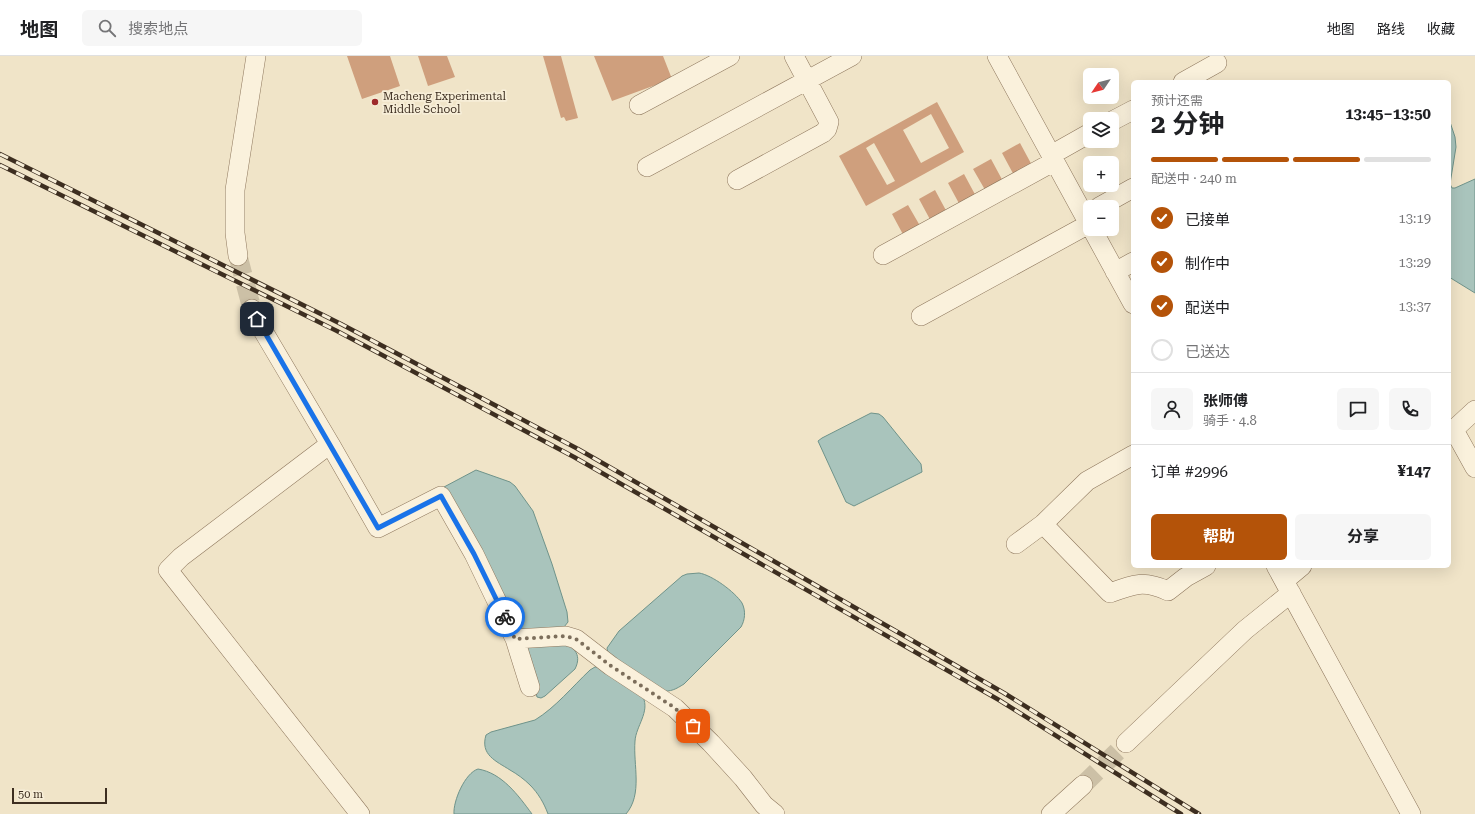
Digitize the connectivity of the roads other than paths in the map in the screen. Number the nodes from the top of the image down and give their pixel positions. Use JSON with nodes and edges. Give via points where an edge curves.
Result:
{"nodes":[{"id":1,"x":256,"y":56,"type":"edge"},
{"id":2,"x":730,"y":56,"type":"edge"},
{"id":3,"x":794,"y":56,"type":"edge"},
{"id":4,"x":852,"y":56,"type":"edge"},
{"id":5,"x":997,"y":56,"type":"edge"},
{"id":6,"x":1217,"y":63,"type":"dead end"},
{"id":7,"x":1187,"y":80,"type":"edge"},
{"id":8,"x":807,"y":81,"type":"junction"},
{"id":9,"x":639,"y":105,"type":"dead end"},
{"id":10,"x":1131,"y":111,"type":"edge"},
{"id":11,"x":1119,"y":117,"type":"edge"},
{"id":12,"x":1083,"y":138,"type":"edge"},
{"id":13,"x":1053,"y":158,"type":"junction"},
{"id":14,"x":648,"y":167,"type":"dead end"},
{"id":15,"x":737,"y":180,"type":"dead end"},
{"id":16,"x":1131,"y":189,"type":"edge"},
{"id":17,"x":1117,"y":200,"type":"edge"},
{"id":18,"x":1083,"y":206,"type":"edge"},
{"id":19,"x":1083,"y":224,"type":"edge"},
{"id":20,"x":1099,"y":236,"type":"edge"},
{"id":21,"x":883,"y":255,"type":"dead end"},
{"id":22,"x":238,"y":256,"type":"tunnel mouth"},
{"id":23,"x":1131,"y":263,"type":"edge"},
{"id":24,"x":1115,"y":272,"type":"junction"},
{"id":25,"x":1131,"y":300,"type":"edge"},
{"id":26,"x":252,"y":309,"type":"tunnel mouth"},
{"id":27,"x":921,"y":316,"type":"dead end"},
{"id":28,"x":1475,"y":410,"type":"edge"},
{"id":29,"x":1451,"y":432,"type":"edge"},
{"id":30,"x":330,"y":444,"type":"junction"},
{"id":31,"x":1131,"y":455,"type":"edge"},
{"id":32,"x":1475,"y":468,"type":"edge"},
{"id":33,"x":1043,"y":524,"type":"junction"},
{"id":34,"x":1016,"y":544,"type":"dead end"},
{"id":35,"x":1202,"y":568,"type":"edge"},
{"id":36,"x":1299,"y":568,"type":"edge"},
{"id":37,"x":1284,"y":580,"type":"edge"},
{"id":38,"x":515,"y":639,"type":"junction"},
{"id":39,"x":530,"y":687,"type":"dead end"},
{"id":40,"x":1126,"y":743,"type":"tunnel mouth"},
{"id":41,"x":1083,"y":785,"type":"tunnel mouth"},
{"id":42,"x":360,"y":814,"type":"edge"},
{"id":43,"x":775,"y":814,"type":"edge"},
{"id":44,"x":1051,"y":814,"type":"edge"},
{"id":45,"x":1411,"y":814,"type":"edge"}],
"edges":[{"from":1,"to":22,"type":"street","via":[[235,190]]},
{"from":2,"to":9,"type":"street"},
{"from":3,"to":8,"type":"street"},
{"from":4,"to":8,"type":"street"},
{"from":5,"to":13,"type":"street"},
{"from":6,"to":7,"type":"street"},
{"from":8,"to":14,"type":"street"},
{"from":8,"to":15,"type":"street","via":[[829,122],[827,129]]},
{"from":10,"to":11,"type":"street"},
{"from":12,"to":13,"type":"street"},
{"from":13,"to":18,"type":"street"},
{"from":13,"to":21,"type":"street"},
{"from":16,"to":17,"type":"street"},
{"from":19,"to":27,"type":"street"},
{"from":20,"to":24,"type":"street"},
{"from":23,"to":24,"type":"street"},
{"from":24,"to":25,"type":"street"},
{"from":26,"to":30,"type":"street"},
{"from":28,"to":29,"type":"street"},
{"from":29,"to":32,"type":"street"},
{"from":30,"to":38,"type":"street","via":[[378,528],[441,496],[474,554]]},
{"from":30,"to":42,"type":"street","via":[[181,557],[168,570]]},
{"from":31,"to":33,"type":"street","via":[[1087,481]]},
{"from":33,"to":34,"type":"street"},
{"from":33,"to":35,"type":"street","via":[[1110,593],[1144,583],[1168,591]]},
{"from":36,"to":37,"type":"street"},
{"from":37,"to":40,"type":"street","via":[[1245,630]]},
{"from":37,"to":45,"type":"street"},
{"from":38,"to":39,"type":"street"},
{"from":38,"to":43,"type":"street","via":[[566,636],[576,639],[611,666],[675,708],[712,743],[764,805]]},
{"from":41,"to":44,"type":"street"}]}
